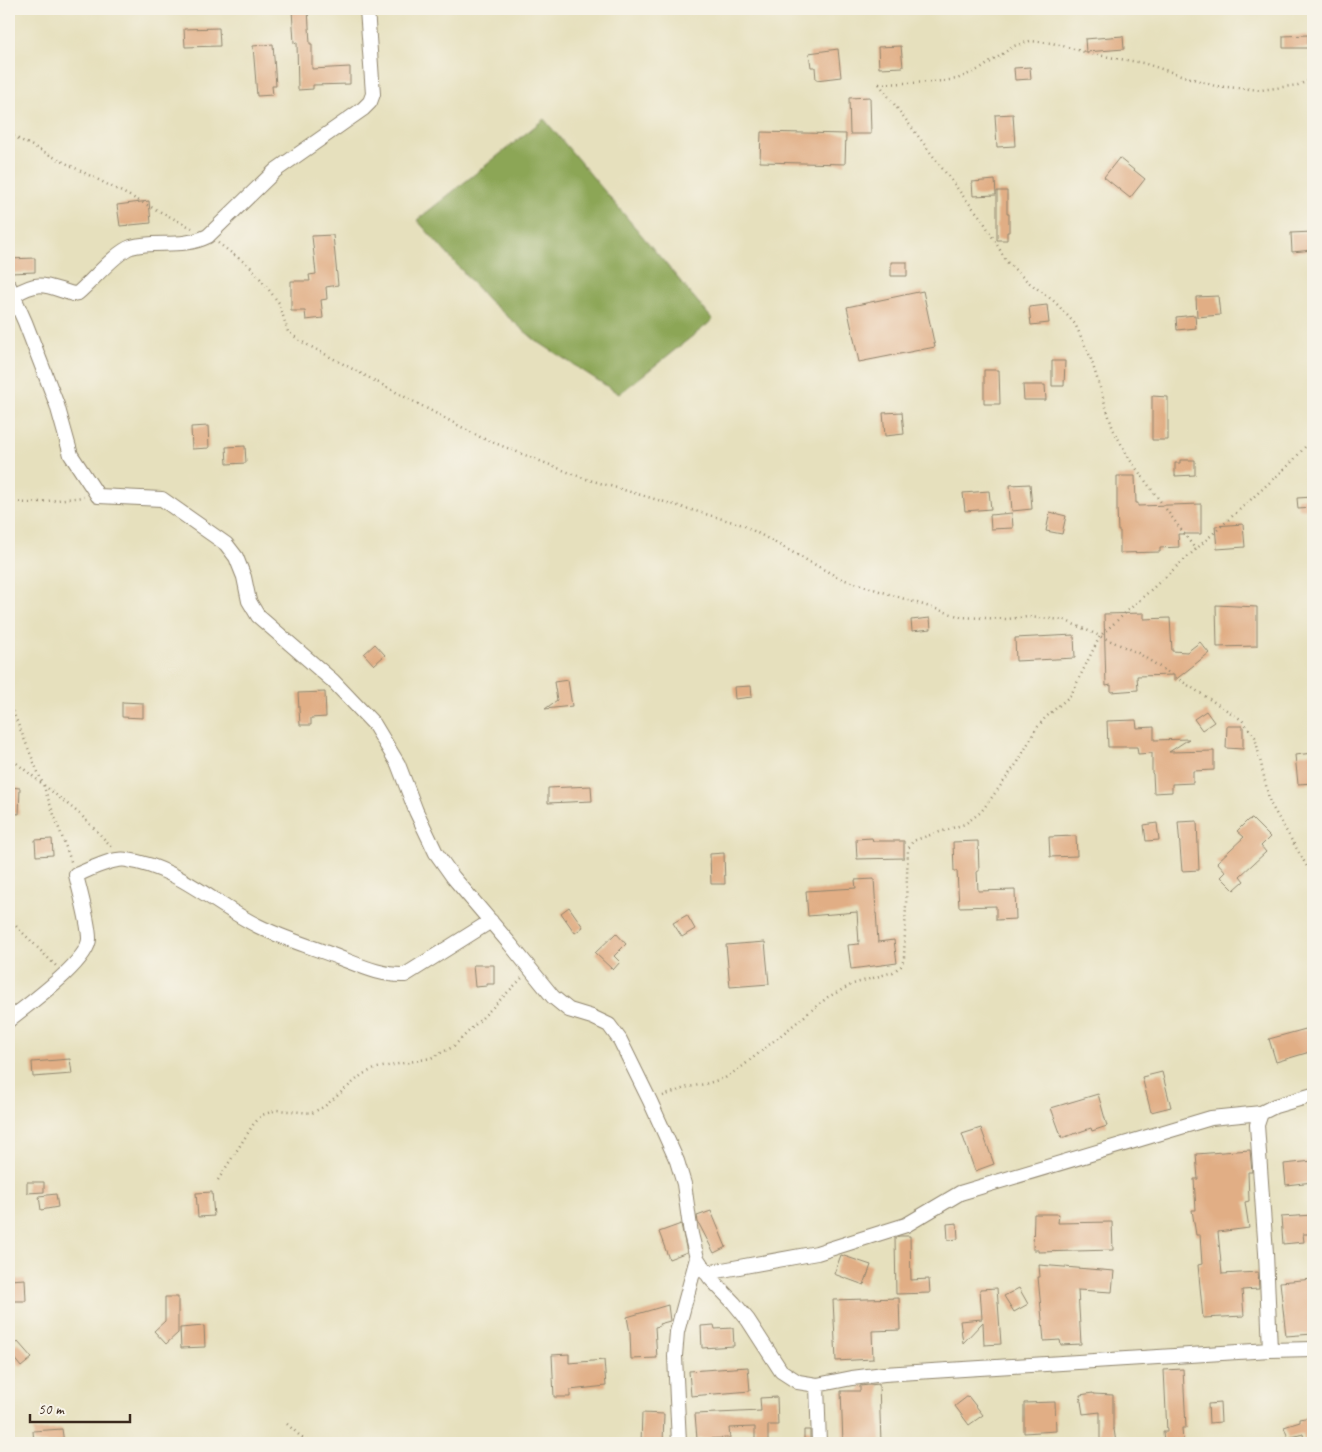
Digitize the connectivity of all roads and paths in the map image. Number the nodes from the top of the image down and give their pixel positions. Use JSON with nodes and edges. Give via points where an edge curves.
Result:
{"nodes":[{"id":1,"x":367,"y":9,"type":"edge"},
{"id":2,"x":1313,"y":79,"type":"edge"},
{"id":3,"x":9,"y":134,"type":"edge"},
{"id":4,"x":208,"y":236,"type":"junction"},
{"id":5,"x":11,"y":290,"type":"edge"},
{"id":6,"x":1313,"y":438,"type":"edge"},
{"id":7,"x":98,"y":496,"type":"junction"},
{"id":8,"x":9,"y":502,"type":"edge"},
{"id":9,"x":1196,"y":550,"type":"junction"},
{"id":10,"x":1100,"y":636,"type":"junction"},
{"id":11,"x":9,"y":702,"type":"edge"},
{"id":12,"x":9,"y":757,"type":"edge"},
{"id":13,"x":42,"y":782,"type":"junction"},
{"id":14,"x":125,"y":859,"type":"junction"},
{"id":15,"x":1312,"y":874,"type":"edge"},
{"id":16,"x":76,"y":875,"type":"junction"},
{"id":17,"x":1313,"y":903,"type":"edge"},
{"id":18,"x":9,"y":919,"type":"edge"},
{"id":19,"x":491,"y":921,"type":"junction"},
{"id":20,"x":530,"y":970,"type":"junction"},
{"id":21,"x":64,"y":974,"type":"junction"},
{"id":22,"x":9,"y":1020,"type":"edge"},
{"id":23,"x":1313,"y":1095,"type":"edge"},
{"id":24,"x":650,"y":1101,"type":"junction"},
{"id":25,"x":1261,"y":1113,"type":"junction"},
{"id":26,"x":218,"y":1180,"type":"dead end"},
{"id":27,"x":697,"y":1258,"type":"junction"},
{"id":28,"x":706,"y":1273,"type":"junction"},
{"id":29,"x":1313,"y":1349,"type":"edge"},
{"id":30,"x":1270,"y":1350,"type":"junction"},
{"id":31,"x":817,"y":1385,"type":"junction"},
{"id":32,"x":286,"y":1424,"type":"dead end"},
{"id":33,"x":308,"y":1443,"type":"edge"},
{"id":34,"x":679,"y":1443,"type":"edge"},
{"id":35,"x":819,"y":1443,"type":"edge"}],
"edges":[{"from":1,"to":4,"type":"street","via":[[373,94],[370,102],[276,170]]},
{"from":2,"to":9,"type":"path","via":[[1298,85],[1261,90],[1216,86],[1143,63],[1030,41],[1014,46],[982,68],[957,79],[879,84],[982,219],[1007,262],[1055,302],[1074,324],[1090,356],[1113,429],[1130,460]]},
{"from":3,"to":4,"type":"path"},
{"from":4,"to":5,"type":"street","via":[[186,244],[130,248],[78,293],[40,285]]},
{"from":4,"to":10,"type":"path","via":[[252,268],[279,303],[288,332],[482,438],[583,478],[743,525],[839,578],[961,617],[1064,620]]},
{"from":5,"to":7,"type":"street","via":[[57,405],[71,455]]},
{"from":6,"to":9,"type":"path","via":[[1290,464]]},
{"from":7,"to":8,"type":"path"},
{"from":7,"to":19,"type":"street","via":[[162,499],[226,544],[236,557],[249,601],[258,616],[333,681],[374,724],[398,764],[436,853]]},
{"from":9,"to":10,"type":"path"},
{"from":10,"to":15,"type":"path","via":[[1138,653],[1242,720],[1255,737],[1270,803]]},
{"from":10,"to":24,"type":"path","via":[[1071,695],[1036,729],[1018,762],[981,812],[965,824],[913,842],[908,849],[904,959],[901,966],[828,997],[725,1078]]},
{"from":11,"to":13,"type":"path"},
{"from":12,"to":13,"type":"path"},
{"from":13,"to":14,"type":"path"},
{"from":13,"to":16,"type":"path"},
{"from":14,"to":16,"type":"street"},
{"from":14,"to":19,"type":"street","via":[[176,876],[259,926],[392,976],[405,975]]},
{"from":15,"to":17,"type":"path"},
{"from":16,"to":21,"type":"street","via":[[89,941],[84,953]]},
{"from":18,"to":21,"type":"path"},
{"from":19,"to":20,"type":"street"},
{"from":20,"to":24,"type":"street","via":[[553,997],[570,1010],[609,1025],[620,1040]]},
{"from":20,"to":26,"type":"path","via":[[453,1047],[432,1058],[377,1068],[363,1074],[312,1114],[277,1110],[262,1116]]},
{"from":21,"to":22,"type":"street"},
{"from":23,"to":25,"type":"street"},
{"from":24,"to":27,"type":"street","via":[[684,1184]]},
{"from":25,"to":28,"type":"street","via":[[1211,1118],[960,1193],[906,1225],[816,1253]]},
{"from":25,"to":30,"type":"street","via":[[1257,1125]]},
{"from":27,"to":28,"type":"street"},
{"from":27,"to":34,"type":"street","via":[[677,1332]]},
{"from":28,"to":31,"type":"street","via":[[748,1320],[781,1371],[798,1382]]},
{"from":29,"to":30,"type":"street"},
{"from":30,"to":31,"type":"street","via":[[884,1374]]},
{"from":31,"to":35,"type":"street"},
{"from":32,"to":33,"type":"path"}]}
